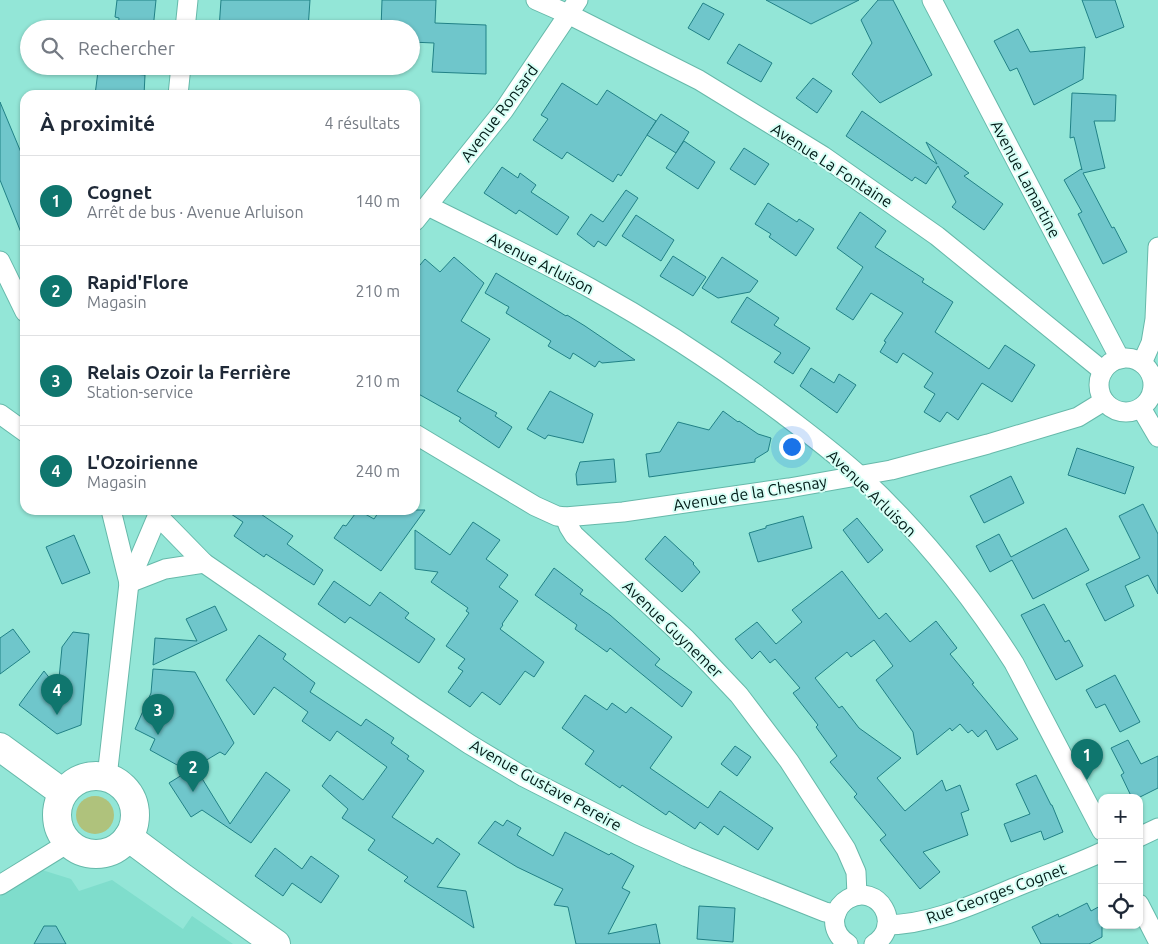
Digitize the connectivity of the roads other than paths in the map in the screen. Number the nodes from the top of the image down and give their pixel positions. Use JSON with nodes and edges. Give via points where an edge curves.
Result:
{"nodes":[{"id":1,"x":188,"y":0,"type":"edge"},
{"id":2,"x":536,"y":0,"type":"edge"},
{"id":3,"x":932,"y":0,"type":"edge"},
{"id":4,"x":574,"y":7,"type":"edge"},
{"id":5,"x":186,"y":20,"type":"edge"},
{"id":6,"x":180,"y":75,"type":"edge"},
{"id":7,"x":179,"y":90,"type":"edge"},
{"id":8,"x":428,"y":206,"type":"junction"},
{"id":9,"x":420,"y":215,"type":"edge"},
{"id":10,"x":1158,"y":247,"type":"edge"},
{"id":11,"x":0,"y":261,"type":"edge"},
{"id":12,"x":20,"y":302,"type":"edge"},
{"id":13,"x":1120,"y":359,"type":"junction"},
{"id":14,"x":1142,"y":363,"type":"junction"},
{"id":15,"x":1103,"y":371,"type":"junction"},
{"id":16,"x":1104,"y":401,"type":"junction"},
{"id":17,"x":1141,"y":408,"type":"junction"},
{"id":18,"x":0,"y":414,"type":"edge"},
{"id":19,"x":20,"y":428,"type":"edge"},
{"id":20,"x":420,"y":437,"type":"edge"},
{"id":21,"x":1158,"y":437,"type":"edge"},
{"id":22,"x":860,"y":476,"type":"junction"},
{"id":23,"x":112,"y":515,"type":"edge"},
{"id":24,"x":158,"y":515,"type":"edge"},
{"id":25,"x":161,"y":515,"type":"edge"},
{"id":26,"x":565,"y":517,"type":"junction"},
{"id":27,"x":204,"y":563,"type":"junction"},
{"id":28,"x":129,"y":583,"type":"junction"},
{"id":29,"x":0,"y":748,"type":"edge"},
{"id":30,"x":107,"y":777,"type":"junction"},
{"id":31,"x":63,"y":793,"type":"junction"},
{"id":32,"x":1098,"y":823,"type":"edge"},
{"id":33,"x":1158,"y":828,"type":"edge"},
{"id":34,"x":1143,"y":835,"type":"edge"},
{"id":35,"x":128,"y":837,"type":"junction"},
{"id":36,"x":68,"y":843,"type":"junction"},
{"id":37,"x":1098,"y":854,"type":"edge"},
{"id":38,"x":0,"y":885,"type":"edge"},
{"id":39,"x":857,"y":895,"type":"junction"},
{"id":40,"x":1143,"y":912,"type":"edge"},
{"id":41,"x":836,"y":914,"type":"junction"},
{"id":42,"x":881,"y":938,"type":"edge"},
{"id":43,"x":1158,"y":941,"type":"edge"},
{"id":44,"x":842,"y":943,"type":"edge"},
{"id":45,"x":276,"y":944,"type":"edge"}],
"edges":[{"from":1,"to":5,"type":"street"},
{"from":2,"to":4,"type":"street","name":"Avenue La Fontaine"},
{"from":3,"to":13,"type":"street","name":"Avenue Lamartine"},
{"from":4,"to":8,"type":"street","name":"Avenue Ronsard","via":[[504,110]]},
{"from":4,"to":15,"type":"street","name":"Avenue La Fontaine","via":[[823,156],[937,236]]},
{"from":6,"to":7,"type":"street"},
{"from":8,"to":9,"type":"street","name":"Avenue Ronsard"},
{"from":8,"to":22,"type":"street","name":"Avenue Arluison","via":[[566,276],[670,336],[751,390]]},
{"from":10,"to":14,"type":"street","via":[[1154,327]]},
{"from":11,"to":12,"type":"street"},
{"from":13,"to":14,"type":"street","via":[[1135,359]]},
{"from":13,"to":15,"type":"street"},
{"from":14,"to":17,"type":"street","via":[[1148,369],[1154,386]]},
{"from":15,"to":16,"type":"street","via":[[1099,386]]},
{"from":16,"to":17,"type":"street","via":[[1116,411],[1133,412]]},
{"from":16,"to":22,"type":"street","name":"Avenue de la Chesnay","via":[[1078,417]]},
{"from":17,"to":21,"type":"street"},
{"from":18,"to":19,"type":"street"},
{"from":20,"to":26,"type":"street","via":[[535,506]]},
{"from":22,"to":26,"type":"street","name":"Avenue de la Chesnay","via":[[642,510]]},
{"from":22,"to":32,"type":"street","name":"Avenue Arluison","via":[[939,559],[1000,641]]},
{"from":23,"to":28,"type":"street"},
{"from":24,"to":28,"type":"street"},
{"from":25,"to":27,"type":"street","name":"Avenue Gustave Pereire"},
{"from":26,"to":39,"type":"street","name":"Avenue Guynemer","via":[[574,535],[686,639],[739,695],[789,762],[846,849],[856,872]]},
{"from":27,"to":28,"type":"street","via":[[165,569]]},
{"from":27,"to":41,"type":"street","name":"Avenue Gustave Pereire","via":[[415,708],[524,777],[678,854]]},
{"from":28,"to":30,"type":"street"},
{"from":29,"to":31,"type":"street"},
{"from":30,"to":31,"type":"street","via":[[97,775],[78,780]]},
{"from":30,"to":35,"type":"street","via":[[123,787],[134,805],[133,827]]},
{"from":31,"to":36,"type":"street","via":[[56,814]]},
{"from":33,"to":34,"type":"street"},
{"from":35,"to":36,"type":"street","via":[[121,846],[100,854],[88,854]]},
{"from":35,"to":45,"type":"street"},
{"from":36,"to":38,"type":"street"},
{"from":37,"to":42,"type":"street","name":"Rue Georges Cognet","via":[[930,920],[905,924]]},
{"from":39,"to":41,"type":"street","via":[[843,902]]},
{"from":39,"to":42,"type":"street","via":[[880,902],[884,909]]},
{"from":40,"to":43,"type":"street"},
{"from":41,"to":44,"type":"street","via":[[835,928]]}]}
